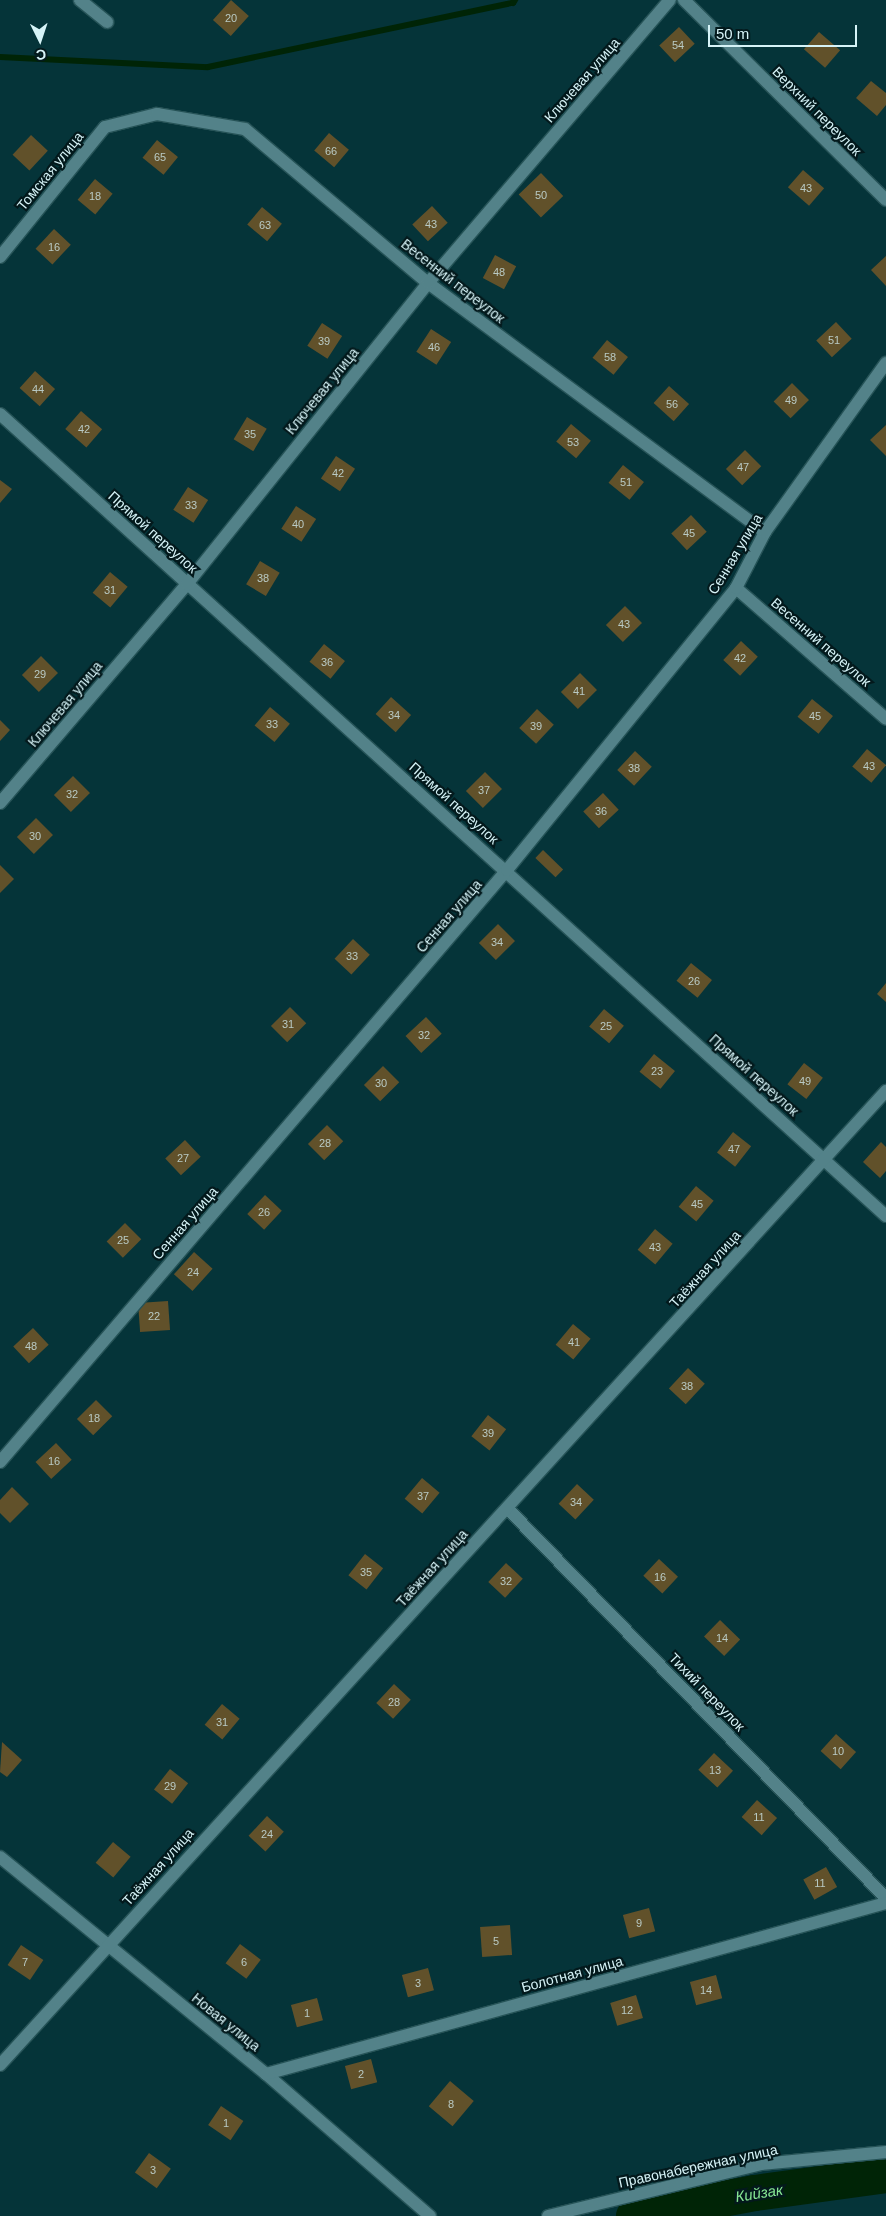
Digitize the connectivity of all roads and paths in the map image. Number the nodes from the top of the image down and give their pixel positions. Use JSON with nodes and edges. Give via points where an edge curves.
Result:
{"nodes":[{"id":1,"x":80,"y":0,"type":"edge"},
{"id":2,"x":670,"y":0,"type":"edge"},
{"id":3,"x":684,"y":0,"type":"edge"},
{"id":4,"x":107,"y":22,"type":"dead end"},
{"id":5,"x":105,"y":127,"type":"joint"},
{"id":6,"x":886,"y":200,"type":"edge"},
{"id":7,"x":0,"y":258,"type":"edge"},
{"id":8,"x":428,"y":283,"type":"junction"},
{"id":9,"x":886,"y":363,"type":"edge"},
{"id":10,"x":0,"y":414,"type":"edge"},
{"id":11,"x":765,"y":532,"type":"junction"},
{"id":12,"x":187,"y":584,"type":"junction"},
{"id":13,"x":736,"y":588,"type":"junction"},
{"id":14,"x":886,"y":719,"type":"edge"},
{"id":15,"x":0,"y":803,"type":"edge"},
{"id":16,"x":507,"y":870,"type":"junction"},
{"id":17,"x":886,"y":1091,"type":"edge"},
{"id":18,"x":825,"y":1159,"type":"junction"},
{"id":19,"x":886,"y":1216,"type":"edge"},
{"id":20,"x":0,"y":1462,"type":"edge"},
{"id":21,"x":506,"y":1508,"type":"junction"},
{"id":22,"x":0,"y":1857,"type":"edge"},
{"id":23,"x":886,"y":1898,"type":"edge"},
{"id":24,"x":886,"y":1903,"type":"edge"},
{"id":25,"x":108,"y":1945,"type":"junction"},
{"id":26,"x":0,"y":2065,"type":"edge"},
{"id":27,"x":266,"y":2074,"type":"junction"},
{"id":28,"x":886,"y":2152,"type":"edge"},
{"id":29,"x":430,"y":2216,"type":"edge"},
{"id":30,"x":548,"y":2216,"type":"edge"}],
"edges":[{"from":1,"to":4,"type":"street"},
{"from":2,"to":8,"type":"street","name":"Ключевая улица"},
{"from":3,"to":6,"type":"street","name":"Верхний переулок"},
{"from":5,"to":7,"type":"street","name":"Томская улица"},
{"from":5,"to":8,"type":"street","name":"Весенний переулок","via":[[157,114],[245,130]]},
{"from":8,"to":11,"type":"street","name":"Весенний переулок"},
{"from":8,"to":12,"type":"street","name":"Ключевая улица"},
{"from":9,"to":11,"type":"street","name":"Сенная улица"},
{"from":10,"to":12,"type":"street","name":"Прямой переулок"},
{"from":11,"to":13,"type":"street","name":"Сенная улица"},
{"from":12,"to":15,"type":"street","name":"Ключевая улица"},
{"from":12,"to":16,"type":"street","name":"Прямой переулок"},
{"from":13,"to":14,"type":"street","name":"Весенний переулок"},
{"from":13,"to":16,"type":"street","name":"Сенная улица"},
{"from":16,"to":18,"type":"street","name":"Прямой переулок"},
{"from":16,"to":20,"type":"street","name":"Сенная улица"},
{"from":17,"to":18,"type":"street","name":"Таёжная улица"},
{"from":18,"to":19,"type":"street","name":"Прямой переулок"},
{"from":18,"to":21,"type":"street","name":"Таёжная улица"},
{"from":21,"to":23,"type":"street","name":"Тихий переулок"},
{"from":21,"to":25,"type":"street","name":"Таёжная улица"},
{"from":22,"to":25,"type":"street","name":"Новая улица"},
{"from":24,"to":27,"type":"street","name":"Болотная улица"},
{"from":25,"to":26,"type":"street","name":"Таёжная улица"},
{"from":25,"to":27,"type":"street","name":"Новая улица"},
{"from":27,"to":29,"type":"street","name":"Новая улица"},
{"from":28,"to":30,"type":"street","name":"Правонабережная улица","via":[[761,2164]]}]}
